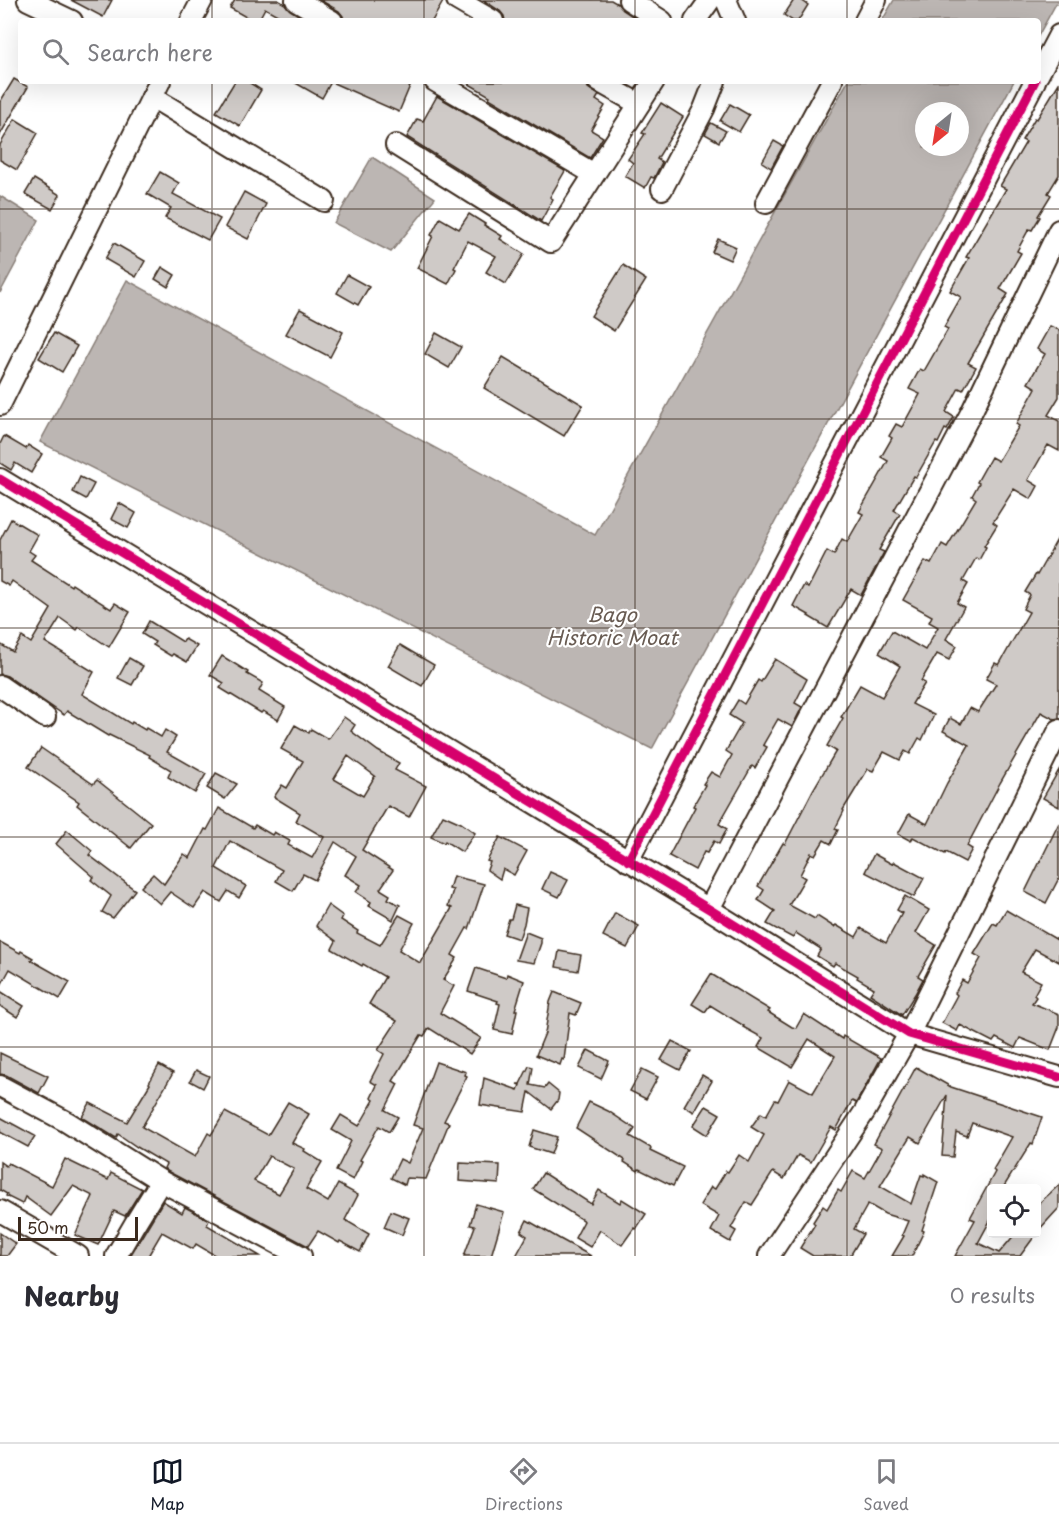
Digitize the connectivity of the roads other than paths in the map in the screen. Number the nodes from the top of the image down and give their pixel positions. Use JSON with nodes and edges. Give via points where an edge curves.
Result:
{"nodes":[{"id":1,"x":28,"y":0,"type":"edge"},
{"id":2,"x":202,"y":0,"type":"edge"},
{"id":3,"x":296,"y":0,"type":"edge"},
{"id":4,"x":457,"y":0,"type":"edge"},
{"id":5,"x":629,"y":0,"type":"edge"},
{"id":6,"x":710,"y":0,"type":"edge"},
{"id":7,"x":726,"y":0,"type":"edge"},
{"id":8,"x":876,"y":0,"type":"edge"},
{"id":9,"x":66,"y":18,"type":"edge"},
{"id":10,"x":193,"y":18,"type":"edge"},
{"id":11,"x":327,"y":18,"type":"edge"},
{"id":12,"x":489,"y":18,"type":"edge"},
{"id":13,"x":657,"y":18,"type":"edge"},
{"id":14,"x":697,"y":18,"type":"edge"},
{"id":15,"x":734,"y":18,"type":"edge"},
{"id":16,"x":867,"y":18,"type":"edge"},
{"id":17,"x":1059,"y":35,"type":"edge"},
{"id":18,"x":1041,"y":69,"type":"edge"},
{"id":19,"x":440,"y":84,"type":"edge"},
{"id":20,"x":603,"y":84,"type":"edge"},
{"id":21,"x":652,"y":84,"type":"edge"},
{"id":22,"x":714,"y":84,"type":"edge"},
{"id":23,"x":830,"y":84,"type":"edge"},
{"id":24,"x":1033,"y":84,"type":"edge"},
{"id":25,"x":156,"y":89,"type":"edge"},
{"id":26,"x":639,"y":104,"type":"junction"},
{"id":27,"x":396,"y":145,"type":"dead end"},
{"id":28,"x":594,"y":174,"type":"junction"},
{"id":29,"x":662,"y":189,"type":"dead end"},
{"id":30,"x":324,"y":201,"type":"dead end"},
{"id":31,"x":766,"y":203,"type":"dead end"},
{"id":32,"x":1059,"y":230,"type":"edge"},
{"id":33,"x":0,"y":405,"type":"edge"},
{"id":34,"x":0,"y":479,"type":"edge"},
{"id":35,"x":0,"y":686,"type":"edge"},
{"id":36,"x":45,"y":717,"type":"dead end"},
{"id":37,"x":1059,"y":730,"type":"edge"},
{"id":38,"x":628,"y":861,"type":"junction"},
{"id":39,"x":709,"y":909,"type":"junction"},
{"id":40,"x":909,"y":1034,"type":"junction"},
{"id":41,"x":1059,"y":1077,"type":"edge"},
{"id":42,"x":0,"y":1086,"type":"edge"},
{"id":43,"x":161,"y":1181,"type":"junction"},
{"id":44,"x":0,"y":1211,"type":"edge"},
{"id":45,"x":78,"y":1256,"type":"edge"},
{"id":46,"x":116,"y":1256,"type":"edge"},
{"id":47,"x":301,"y":1256,"type":"edge"},
{"id":48,"x":769,"y":1256,"type":"edge"}],
"edges":[{"from":1,"to":9,"type":"street"},
{"from":2,"to":10,"type":"street"},
{"from":3,"to":11,"type":"street"},
{"from":4,"to":12,"type":"street"},
{"from":5,"to":13,"type":"street"},
{"from":6,"to":14,"type":"street"},
{"from":7,"to":15,"type":"street"},
{"from":8,"to":16,"type":"street"},
{"from":17,"to":18,"type":"street"},
{"from":19,"to":28,"type":"street"},
{"from":20,"to":26,"type":"street"},
{"from":21,"to":26,"type":"street"},
{"from":22,"to":29,"type":"street"},
{"from":23,"to":31,"type":"street"},
{"from":24,"to":38,"type":"street"},
{"from":25,"to":30,"type":"street"},
{"from":25,"to":33,"type":"street"},
{"from":26,"to":28,"type":"street"},
{"from":27,"to":28,"type":"street","via":[[551,242]]},
{"from":32,"to":39,"type":"street","via":[[972,411]]},
{"from":34,"to":38,"type":"street"},
{"from":35,"to":36,"type":"street"},
{"from":37,"to":40,"type":"street"},
{"from":38,"to":39,"type":"street"},
{"from":39,"to":40,"type":"street"},
{"from":40,"to":41,"type":"street"},
{"from":40,"to":48,"type":"street","via":[[865,1111]]},
{"from":42,"to":43,"type":"street","via":[[67,1122]]},
{"from":43,"to":46,"type":"street"},
{"from":43,"to":47,"type":"street"},
{"from":44,"to":45,"type":"street"}]}
